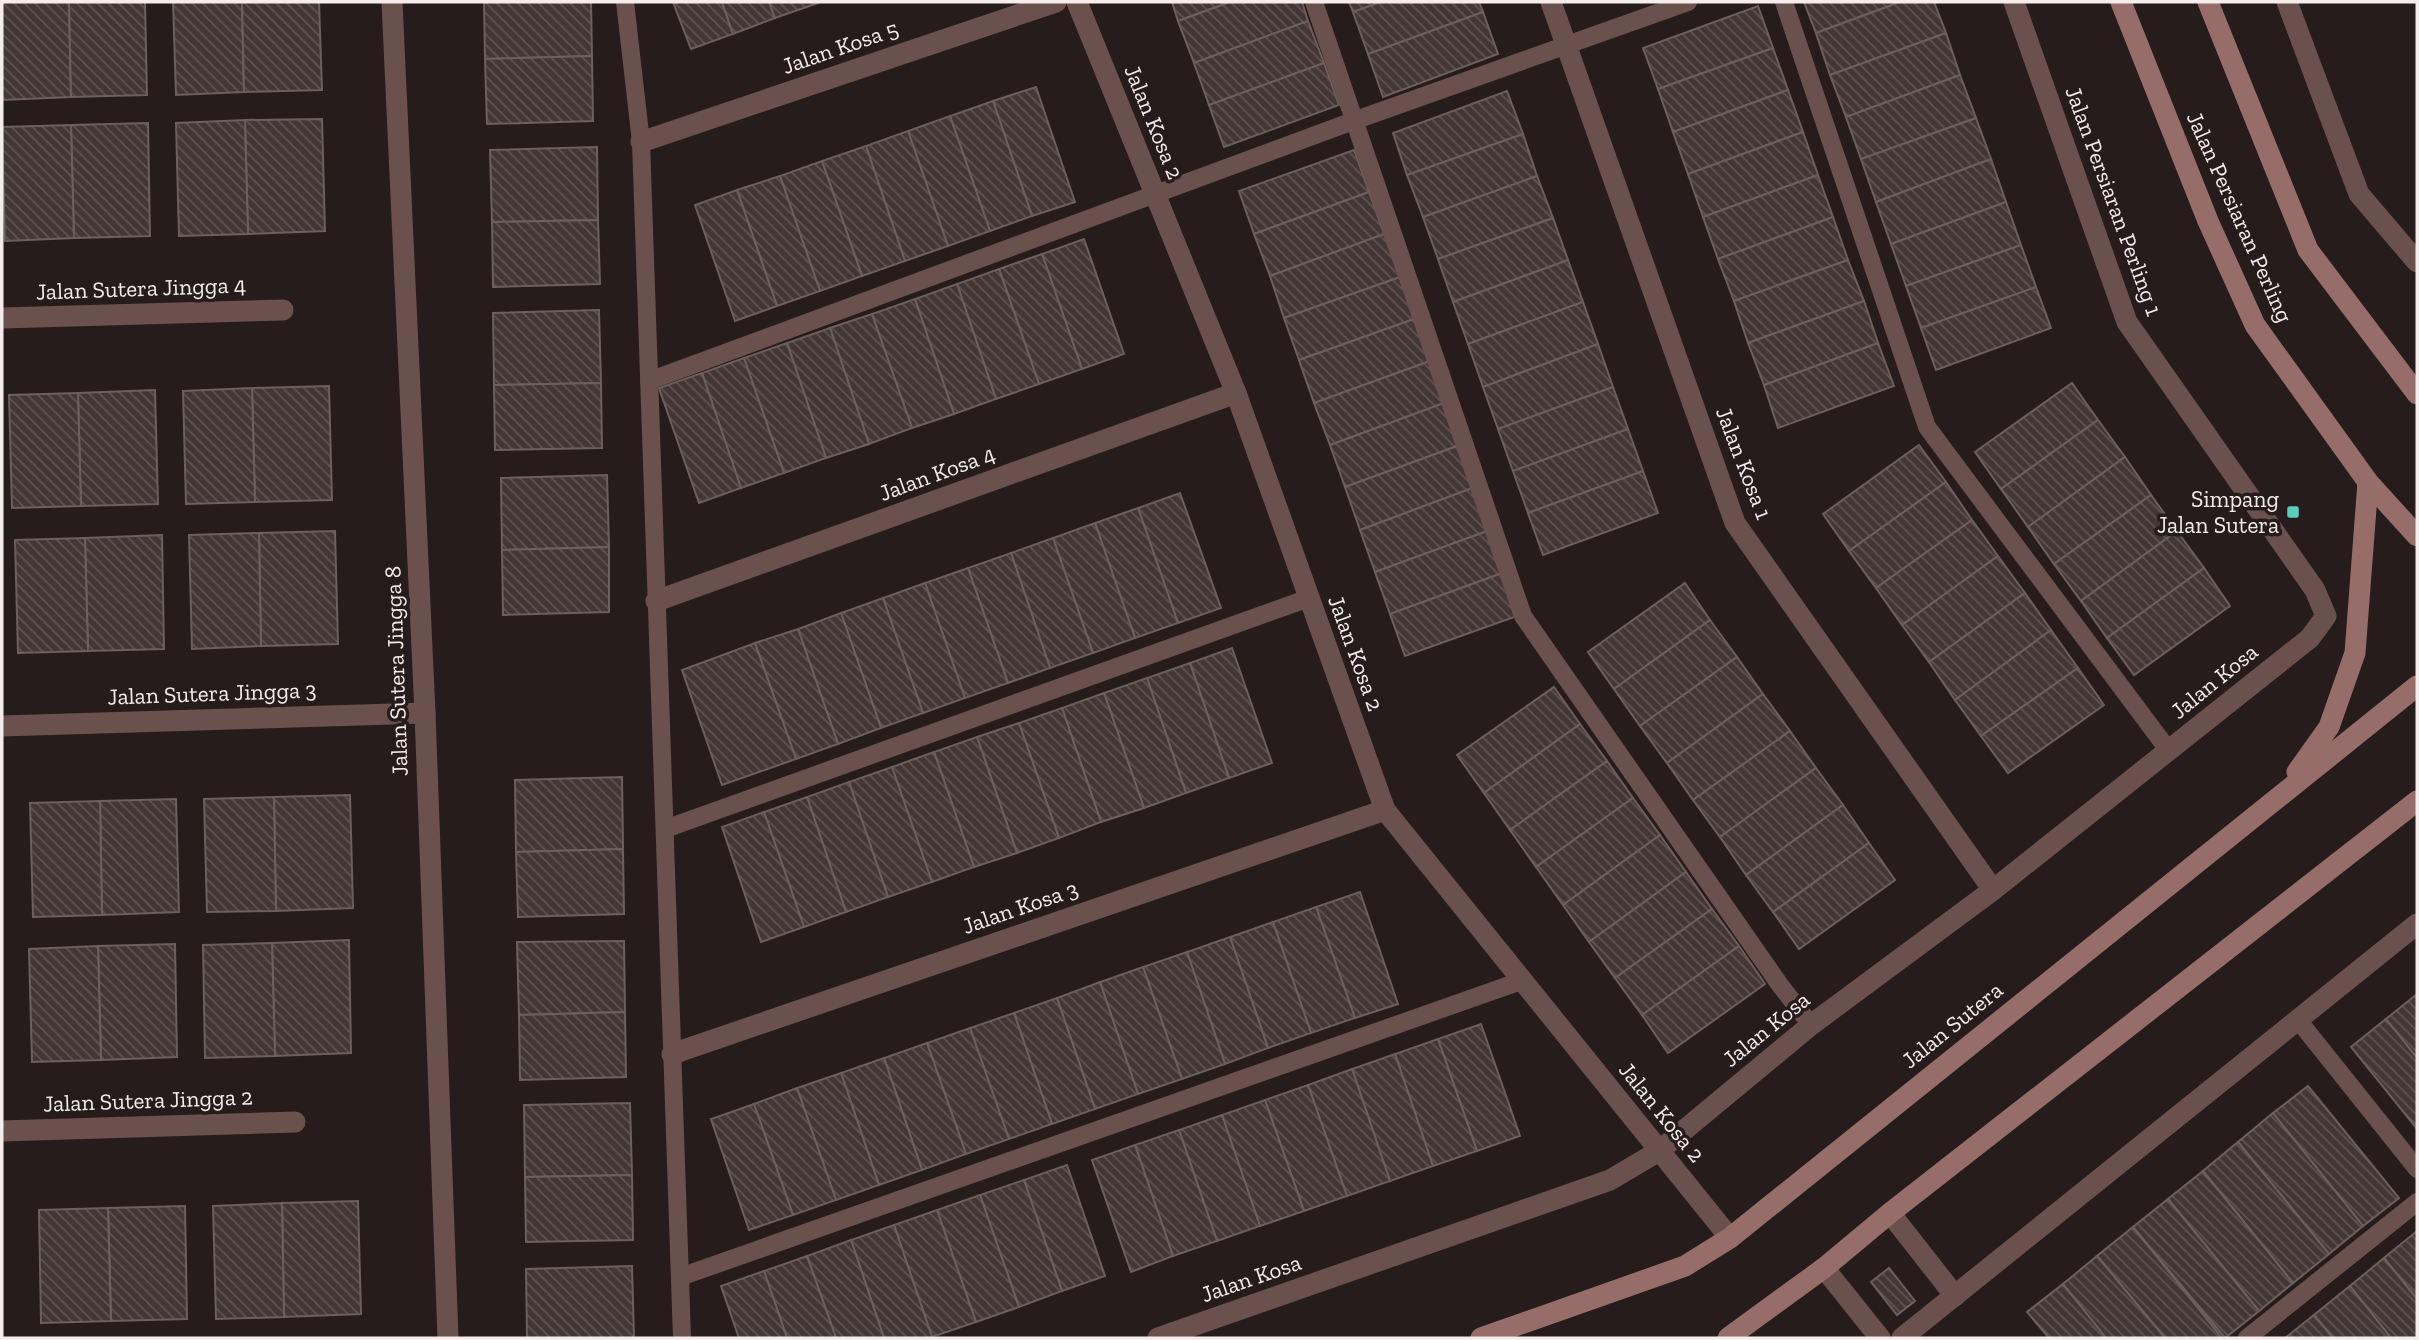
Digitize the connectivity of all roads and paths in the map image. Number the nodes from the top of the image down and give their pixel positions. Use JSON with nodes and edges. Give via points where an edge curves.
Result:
{"nodes":[{"id":1,"x":392,"y":2,"type":"edge"},
{"id":2,"x":625,"y":2,"type":"edge"},
{"id":3,"x":1056,"y":2,"type":"edge"},
{"id":4,"x":1077,"y":2,"type":"edge"},
{"id":5,"x":1314,"y":2,"type":"edge"},
{"id":6,"x":1551,"y":2,"type":"edge"},
{"id":7,"x":1688,"y":2,"type":"edge"},
{"id":8,"x":1783,"y":2,"type":"edge"},
{"id":9,"x":2014,"y":2,"type":"edge"},
{"id":10,"x":2122,"y":2,"type":"edge"},
{"id":11,"x":2208,"y":2,"type":"edge"},
{"id":12,"x":2287,"y":2,"type":"edge"},
{"id":13,"x":1566,"y":46,"type":"junction"},
{"id":14,"x":1356,"y":120,"type":"junction"},
{"id":15,"x":641,"y":142,"type":"junction"},
{"id":16,"x":1155,"y":196,"type":"junction"},
{"id":17,"x":2417,"y":262,"type":"edge"},
{"id":18,"x":283,"y":310,"type":"dead end"},
{"id":19,"x":2,"y":318,"type":"edge"},
{"id":20,"x":649,"y":381,"type":"junction"},
{"id":21,"x":1236,"y":393,"type":"junction"},
{"id":22,"x":2417,"y":394,"type":"edge"},
{"id":23,"x":2368,"y":482,"type":"junction"},
{"id":24,"x":2417,"y":536,"type":"edge"},
{"id":25,"x":1309,"y":598,"type":"junction"},
{"id":26,"x":656,"y":601,"type":"junction"},
{"id":27,"x":2326,"y":615,"type":"joint"},
{"id":28,"x":2417,"y":686,"type":"edge"},
{"id":29,"x":425,"y":713,"type":"junction"},
{"id":30,"x":2,"y":726,"type":"edge"},
{"id":31,"x":2169,"y":751,"type":"junction"},
{"id":32,"x":2284,"y":790,"type":"junction"},
{"id":33,"x":2417,"y":801,"type":"edge"},
{"id":34,"x":1385,"y":810,"type":"junction"},
{"id":35,"x":665,"y":829,"type":"junction"},
{"id":36,"x":1993,"y":890,"type":"junction"},
{"id":37,"x":2417,"y":925,"type":"edge"},
{"id":38,"x":1521,"y":981,"type":"junction"},
{"id":39,"x":2298,"y":1020,"type":"junction"},
{"id":40,"x":1811,"y":1025,"type":"junction"},
{"id":41,"x":672,"y":1054,"type":"junction"},
{"id":42,"x":295,"y":1122,"type":"dead end"},
{"id":43,"x":2,"y":1131,"type":"edge"},
{"id":44,"x":1659,"y":1151,"type":"junction"},
{"id":45,"x":2417,"y":1169,"type":"edge"},
{"id":46,"x":2417,"y":1202,"type":"edge"},
{"id":47,"x":1889,"y":1213,"type":"junction"},
{"id":48,"x":1730,"y":1238,"type":"junction"},
{"id":49,"x":1824,"y":1268,"type":"junction"},
{"id":50,"x":680,"y":1277,"type":"junction"},
{"id":51,"x":1955,"y":1296,"type":"junction"},
{"id":52,"x":1930,"y":1330,"type":"edge"},
{"id":53,"x":448,"y":1338,"type":"edge"},
{"id":54,"x":682,"y":1338,"type":"edge"},
{"id":55,"x":1158,"y":1338,"type":"edge"},
{"id":56,"x":1481,"y":1338,"type":"edge"},
{"id":57,"x":1728,"y":1338,"type":"edge"},
{"id":58,"x":1880,"y":1338,"type":"edge"},
{"id":59,"x":1902,"y":1338,"type":"edge"},
{"id":60,"x":2247,"y":1338,"type":"edge"}],
"edges":[{"from":1,"to":29,"type":"street","name":"Jalan Sutera Jingga 8"},
{"from":2,"to":15,"type":"lane"},
{"from":3,"to":15,"type":"street","name":"Jalan Kosa 5"},
{"from":4,"to":16,"type":"street","name":"Jalan Kosa 2"},
{"from":5,"to":14,"type":"lane"},
{"from":6,"to":13,"type":"street","name":"Jalan Kosa 1"},
{"from":7,"to":13,"type":"lane"},
{"from":8,"to":31,"type":"lane","via":[[1927,427]]},
{"from":9,"to":27,"type":"street","name":"Jalan Persiaran Perling 1","via":[[2127,322],[2315,590]]},
{"from":10,"to":23,"type":"street","name":"Jalan Persiaran Perling","via":[[2208,221],[2255,325]]},
{"from":11,"to":22,"type":"street","via":[[2308,250]]},
{"from":12,"to":17,"type":"street","via":[[2359,194]]},
{"from":13,"to":14,"type":"lane"},
{"from":13,"to":36,"type":"street","name":"Jalan Kosa 1","via":[[1735,523]]},
{"from":14,"to":16,"type":"lane"},
{"from":14,"to":40,"type":"lane","via":[[1523,616]]},
{"from":15,"to":20,"type":"lane"},
{"from":16,"to":20,"type":"lane"},
{"from":16,"to":21,"type":"street","name":"Jalan Kosa 2"},
{"from":18,"to":19,"type":"street","name":"Jalan Sutera Jingga 4"},
{"from":20,"to":26,"type":"lane"},
{"from":21,"to":25,"type":"street","name":"Jalan Kosa 2"},
{"from":21,"to":26,"type":"street","name":"Jalan Kosa 4"},
{"from":23,"to":24,"type":"street","name":"Jalan Persiaran Perling"},
{"from":23,"to":32,"type":"street","via":[[2355,653],[2329,727]]},
{"from":25,"to":34,"type":"street","name":"Jalan Kosa 2"},
{"from":25,"to":35,"type":"lane"},
{"from":26,"to":35,"type":"lane"},
{"from":27,"to":31,"type":"street","name":"Jalan Kosa","via":[[2309,638]]},
{"from":28,"to":32,"type":"street","name":"Jalan Sutera"},
{"from":29,"to":30,"type":"street","name":"Jalan Sutera Jingga 3"},
{"from":29,"to":53,"type":"street","name":"Jalan Sutera Jingga 8"},
{"from":31,"to":36,"type":"street","name":"Jalan Kosa"},
{"from":32,"to":48,"type":"street","name":"Jalan Sutera"},
{"from":33,"to":47,"type":"street"},
{"from":34,"to":38,"type":"street","name":"Jalan Kosa 2"},
{"from":34,"to":41,"type":"street","name":"Jalan Kosa 3"},
{"from":35,"to":41,"type":"lane"},
{"from":36,"to":40,"type":"street","name":"Jalan Kosa"},
{"from":37,"to":39,"type":"street"},
{"from":38,"to":44,"type":"street","name":"Jalan Kosa 2"},
{"from":38,"to":50,"type":"lane"},
{"from":39,"to":45,"type":"lane"},
{"from":39,"to":51,"type":"street"},
{"from":40,"to":44,"type":"street","name":"Jalan Kosa"},
{"from":41,"to":50,"type":"lane"},
{"from":42,"to":43,"type":"street","name":"Jalan Sutera Jingga 2"},
{"from":44,"to":48,"type":"street","name":"Jalan Kosa 2"},
{"from":44,"to":55,"type":"street","name":"Jalan Kosa","via":[[1610,1180]]},
{"from":46,"to":60,"type":"lane"},
{"from":47,"to":49,"type":"street"},
{"from":47,"to":51,"type":"street"},
{"from":48,"to":56,"type":"street","name":"Jalan Sutera","via":[[1685,1266]]},
{"from":49,"to":57,"type":"street"},
{"from":49,"to":58,"type":"street"},
{"from":50,"to":54,"type":"lane"},
{"from":51,"to":52,"type":"street"},
{"from":52,"to":59,"type":"street"}]}
